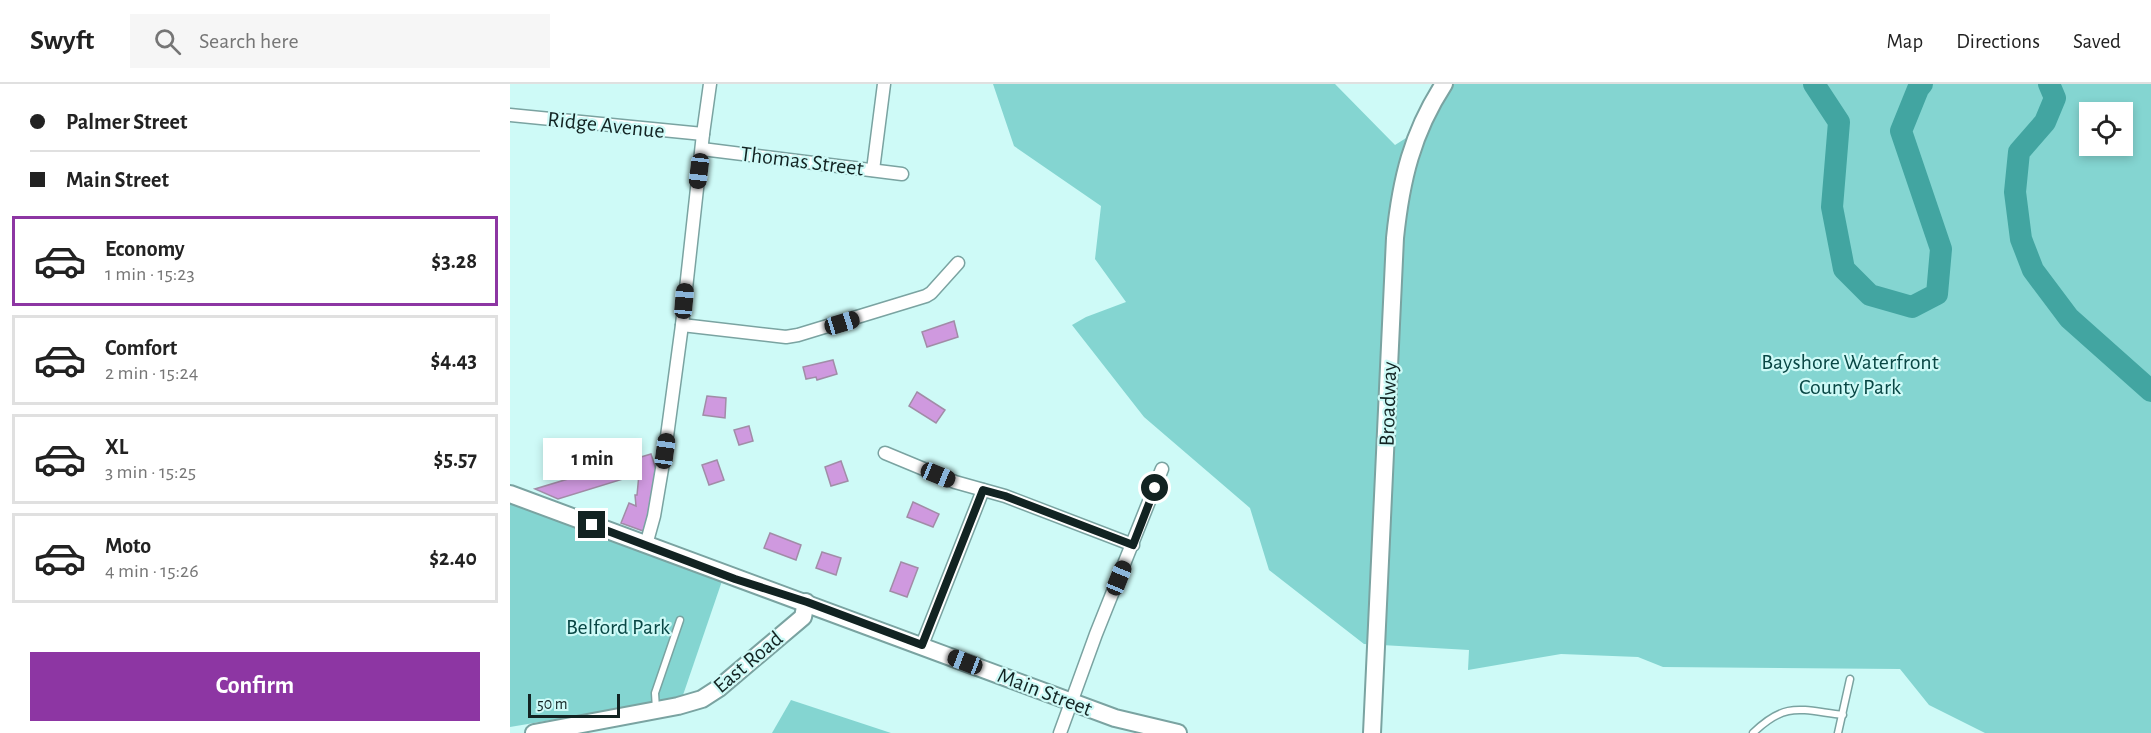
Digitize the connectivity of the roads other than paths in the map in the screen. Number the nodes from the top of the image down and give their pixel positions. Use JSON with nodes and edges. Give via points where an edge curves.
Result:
{"nodes":[{"id":1,"x":710,"y":84,"type":"edge"},
{"id":2,"x":884,"y":84,"type":"edge"},
{"id":3,"x":1444,"y":84,"type":"edge"},
{"id":4,"x":510,"y":114,"type":"edge"},
{"id":5,"x":702,"y":134,"type":"junction"},
{"id":6,"x":702,"y":149,"type":"junction"},
{"id":7,"x":873,"y":170,"type":"junction"},
{"id":8,"x":902,"y":174,"type":"dead end"},
{"id":9,"x":958,"y":264,"type":"dead end"},
{"id":10,"x":682,"y":325,"type":"junction"},
{"id":11,"x":885,"y":453,"type":"dead end"},
{"id":12,"x":1162,"y":469,"type":"dead end"},
{"id":13,"x":983,"y":490,"type":"junction"},
{"id":14,"x":510,"y":494,"type":"edge"},
{"id":15,"x":646,"y":545,"type":"junction"},
{"id":16,"x":1133,"y":545,"type":"junction"},
{"id":17,"x":807,"y":602,"type":"junction"},
{"id":18,"x":680,"y":620,"type":"dead end"},
{"id":19,"x":922,"y":645,"type":"junction"},
{"id":20,"x":1850,"y":680,"type":"dead end"},
{"id":21,"x":1071,"y":702,"type":"junction"},
{"id":22,"x":656,"y":710,"type":"junction"},
{"id":23,"x":1842,"y":715,"type":"junction"},
{"id":24,"x":534,"y":733,"type":"edge"},
{"id":25,"x":1060,"y":733,"type":"edge"},
{"id":26,"x":1178,"y":733,"type":"edge"},
{"id":27,"x":1372,"y":733,"type":"edge"},
{"id":28,"x":1752,"y":733,"type":"edge"},
{"id":29,"x":1838,"y":733,"type":"edge"}],
"edges":[{"from":1,"to":5,"type":"street"},
{"from":2,"to":7,"type":"street"},
{"from":3,"to":27,"type":"street","name":"Broadway","via":[[1425,117],[1405,169],[1395,238]]},
{"from":4,"to":5,"type":"street","name":"Ridge Avenue"},
{"from":5,"to":6,"type":"street"},
{"from":6,"to":7,"type":"street","name":"Thomas Street"},
{"from":6,"to":10,"type":"street"},
{"from":7,"to":8,"type":"street","name":"Thomas Street"},
{"from":9,"to":10,"type":"street","via":[[926,296],[798,335],[786,337]]},
{"from":10,"to":15,"type":"street","via":[[665,451]]},
{"from":11,"to":13,"type":"street"},
{"from":12,"to":16,"type":"street"},
{"from":13,"to":16,"type":"street"},
{"from":13,"to":19,"type":"street"},
{"from":14,"to":15,"type":"street","name":"Main Street"},
{"from":15,"to":17,"type":"street","name":"Main Street"},
{"from":16,"to":21,"type":"street"},
{"from":17,"to":19,"type":"street","name":"Main Street"},
{"from":17,"to":22,"type":"street","name":"East Road","via":[[803,617],[711,694]]},
{"from":18,"to":22,"type":"lane","via":[[655,693]]},
{"from":19,"to":21,"type":"street","name":"Main Street"},
{"from":20,"to":23,"type":"lane"},
{"from":21,"to":25,"type":"street"},
{"from":21,"to":26,"type":"street","name":"Main Street","via":[[1115,718]]},
{"from":22,"to":24,"type":"street","name":"East Road"},
{"from":23,"to":28,"type":"lane","via":[[1792,709],[1764,722]]},
{"from":23,"to":29,"type":"lane"}]}
